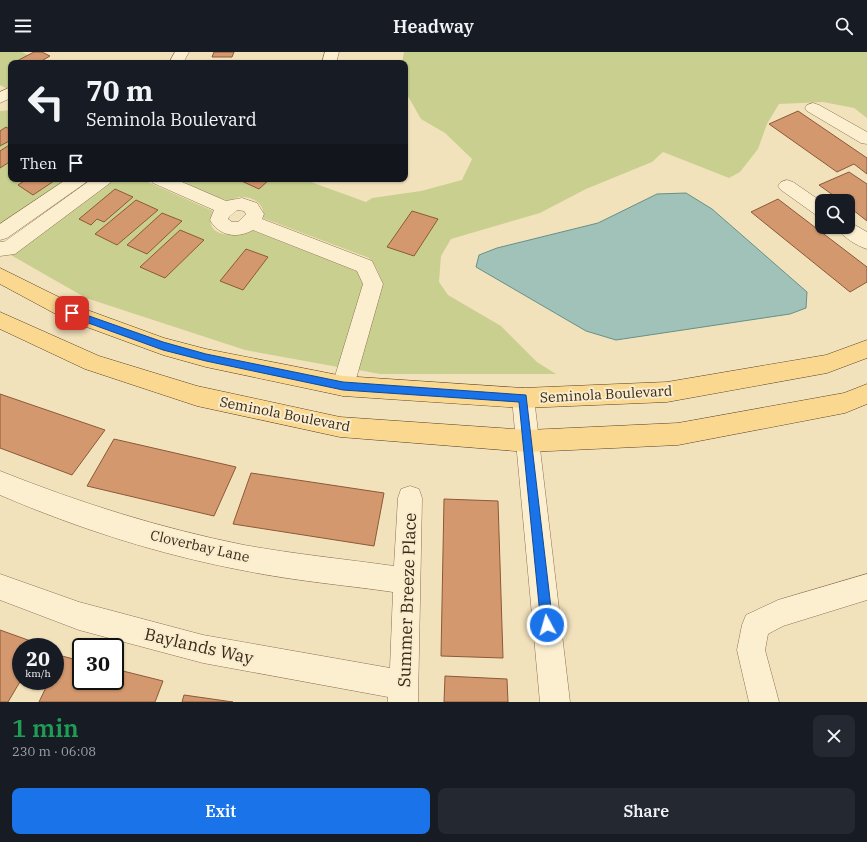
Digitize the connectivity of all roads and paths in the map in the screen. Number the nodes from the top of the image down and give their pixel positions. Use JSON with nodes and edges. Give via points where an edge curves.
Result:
{"nodes":[{"id":1,"x":813,"y":108,"type":"dead end"},
{"id":2,"x":867,"y":139,"type":"edge"},
{"id":3,"x":75,"y":182,"type":"edge"},
{"id":4,"x":100,"y":182,"type":"edge"},
{"id":5,"x":166,"y":182,"type":"edge"},
{"id":6,"x":787,"y":186,"type":"dead end"},
{"id":7,"x":815,"y":206,"type":"edge"},
{"id":8,"x":0,"y":233,"type":"edge"},
{"id":9,"x":855,"y":233,"type":"edge"},
{"id":10,"x":867,"y":242,"type":"edge"},
{"id":11,"x":0,"y":249,"type":"edge"},
{"id":12,"x":0,"y":275,"type":"edge"},
{"id":13,"x":0,"y":320,"type":"edge"},
{"id":14,"x":867,"y":349,"type":"edge"},
{"id":15,"x":343,"y":386,"type":"junction"},
{"id":16,"x":867,"y":394,"type":"edge"},
{"id":17,"x":523,"y":398,"type":"junction"},
{"id":18,"x":528,"y":441,"type":"junction"},
{"id":19,"x":0,"y":483,"type":"edge"},
{"id":20,"x":410,"y":498,"type":"dead end"},
{"id":21,"x":407,"y":581,"type":"junction"},
{"id":22,"x":0,"y":586,"type":"edge"},
{"id":23,"x":867,"y":587,"type":"edge"},
{"id":24,"x":404,"y":693,"type":"edge"},
{"id":25,"x":555,"y":702,"type":"edge"},
{"id":26,"x":764,"y":702,"type":"edge"}],
"edges":[{"from":1,"to":2,"type":"street"},
{"from":3,"to":8,"type":"street"},
{"from":4,"to":11,"type":"street","via":[[8,249]]},
{"from":5,"to":15,"type":"street","via":[[226,208],[219,220],[225,226],[242,227],[252,222],[365,266],[373,284]]},
{"from":6,"to":7,"type":"street"},
{"from":9,"to":10,"type":"street"},
{"from":12,"to":15,"type":"main road","name":"Seminola Boulevard","via":[[72,313],[163,346],[206,358]]},
{"from":13,"to":18,"type":"main road","name":"Seminola Boulevard","via":[[93,363],[197,396],[340,427]]},
{"from":14,"to":17,"type":"main road","name":"Seminola Boulevard","via":[[827,364],[667,392]]},
{"from":15,"to":17,"type":"main road","name":"Seminola Boulevard"},
{"from":16,"to":18,"type":"main road","name":"Seminola Boulevard","via":[[845,403],[678,434]]},
{"from":17,"to":18,"type":"street"},
{"from":18,"to":25,"type":"street"},
{"from":19,"to":21,"type":"street","name":"Cloverbay Lane","via":[[28,495],[139,532],[246,558]]},
{"from":20,"to":21,"type":"street","name":"Summer Breeze Place"},
{"from":21,"to":24,"type":"street","name":"Summer Breeze Place"},
{"from":22,"to":24,"type":"street","name":"Baylands Way","via":[[79,616],[203,649]]},
{"from":23,"to":26,"type":"street","via":[[778,614],[756,625],[751,650]]}]}
